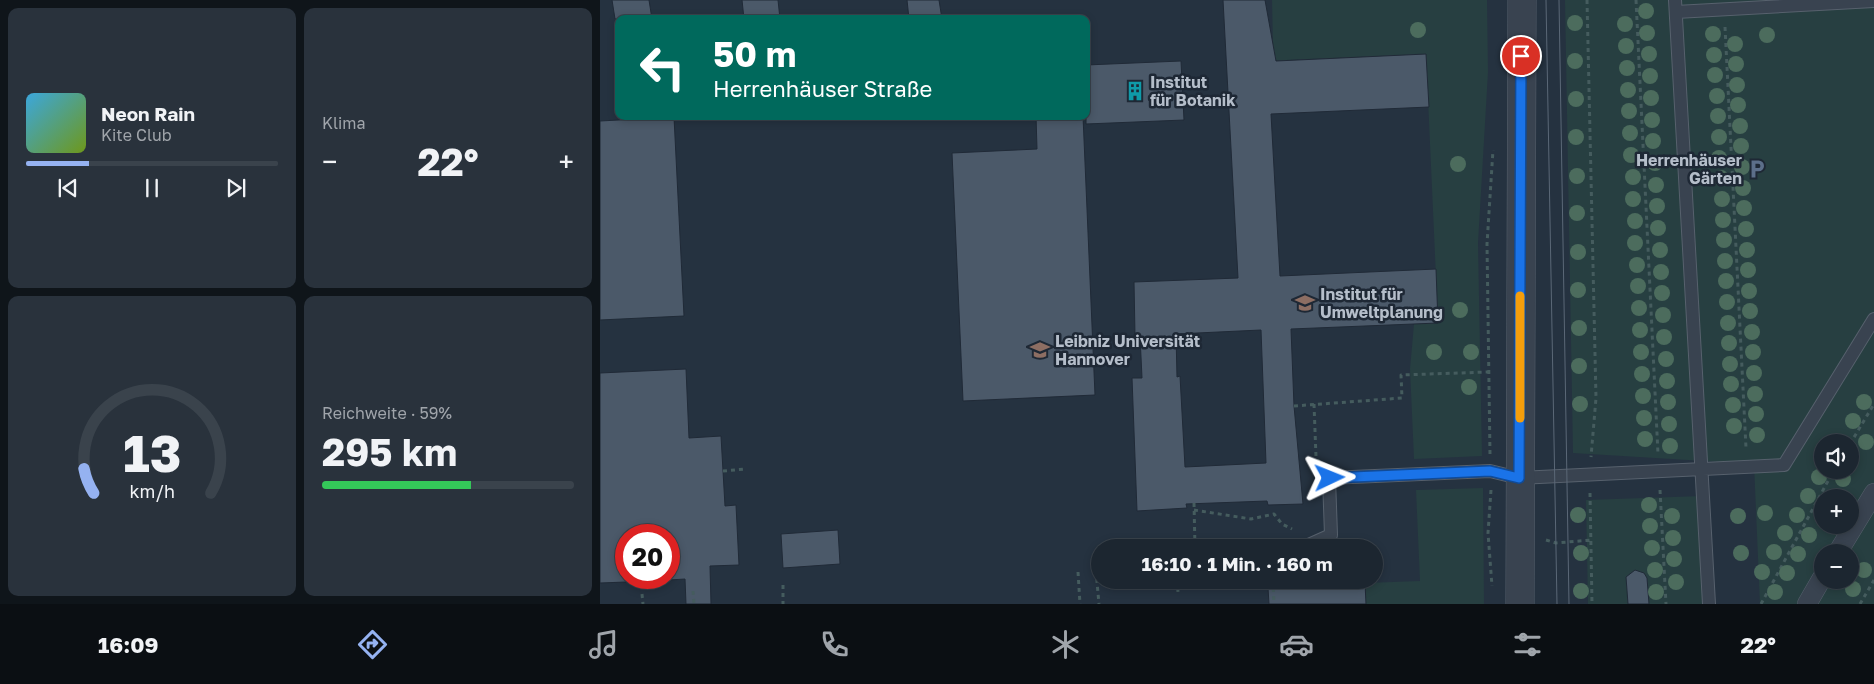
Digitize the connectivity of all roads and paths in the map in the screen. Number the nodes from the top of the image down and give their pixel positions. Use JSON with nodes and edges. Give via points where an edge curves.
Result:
{"nodes":[{"id":1,"x":1522,"y":0,"type":"edge"},
{"id":2,"x":1587,"y":0,"type":"edge"},
{"id":3,"x":1636,"y":0,"type":"edge"},
{"id":4,"x":1874,"y":1,"type":"edge"},
{"id":5,"x":1676,"y":6,"type":"edge"},
{"id":6,"x":1724,"y":10,"type":"junction"},
{"id":7,"x":1493,"y":148,"type":"dead end"},
{"id":8,"x":1874,"y":319,"type":"edge"},
{"id":9,"x":1488,"y":372,"type":"junction"},
{"id":10,"x":1314,"y":404,"type":"junction"},
{"id":11,"x":1874,"y":404,"type":"edge"},
{"id":12,"x":1294,"y":406,"type":"dead end"},
{"id":13,"x":1856,"y":434,"type":"edge"},
{"id":14,"x":1747,"y":466,"type":"junction"},
{"id":15,"x":1701,"y":468,"type":"junction"},
{"id":16,"x":746,"y":469,"type":"dead end"},
{"id":17,"x":1659,"y":470,"type":"junction"},
{"id":18,"x":723,"y":471,"type":"dead end"},
{"id":19,"x":1490,"y":471,"type":"junction"},
{"id":20,"x":1589,"y":475,"type":"junction"},
{"id":21,"x":1330,"y":478,"type":"junction"},
{"id":22,"x":1519,"y":478,"type":"junction"},
{"id":23,"x":1829,"y":479,"type":"edge"},
{"id":24,"x":1874,"y":493,"type":"edge"},
{"id":25,"x":1194,"y":503,"type":"dead end"},
{"id":26,"x":1194,"y":510,"type":"junction"},
{"id":27,"x":1292,"y":529,"type":"dead end"},
{"id":28,"x":1196,"y":539,"type":"edge"},
{"id":29,"x":1322,"y":539,"type":"edge"},
{"id":30,"x":1843,"y":544,"type":"edge"},
{"id":31,"x":1078,"y":572,"type":"dead end"},
{"id":32,"x":1874,"y":580,"type":"edge"},
{"id":33,"x":782,"y":585,"type":"dead end"},
{"id":34,"x":1097,"y":589,"type":"edge"},
{"id":35,"x":1178,"y":589,"type":"edge"},
{"id":36,"x":1273,"y":589,"type":"edge"},
{"id":37,"x":1816,"y":589,"type":"edge"},
{"id":38,"x":693,"y":591,"type":"dead end"},
{"id":39,"x":1178,"y":592,"type":"dead end"},
{"id":40,"x":1493,"y":593,"type":"dead end"},
{"id":41,"x":642,"y":594,"type":"dead end"},
{"id":42,"x":643,"y":604,"type":"edge"},
{"id":43,"x":694,"y":604,"type":"edge"},
{"id":44,"x":783,"y":604,"type":"edge"},
{"id":45,"x":1080,"y":604,"type":"edge"},
{"id":46,"x":1098,"y":604,"type":"edge"},
{"id":47,"x":1274,"y":604,"type":"edge"},
{"id":48,"x":1520,"y":604,"type":"edge"},
{"id":49,"x":1592,"y":604,"type":"edge"},
{"id":50,"x":1666,"y":604,"type":"edge"},
{"id":51,"x":1709,"y":604,"type":"edge"},
{"id":52,"x":1761,"y":604,"type":"edge"},
{"id":53,"x":1807,"y":604,"type":"edge"},
{"id":54,"x":1860,"y":604,"type":"edge"}],
"edges":[{"from":1,"to":22,"type":"street"},
{"from":2,"to":20,"type":"path","via":[[1596,398]]},
{"from":3,"to":17,"type":"path"},
{"from":4,"to":6,"type":"lane"},
{"from":5,"to":6,"type":"lane"},
{"from":5,"to":15,"type":"lane"},
{"from":6,"to":14,"type":"path"},
{"from":7,"to":9,"type":"path","via":[[1487,244]]},
{"from":8,"to":14,"type":"lane","via":[[1784,465]]},
{"from":9,"to":10,"type":"path","via":[[1401,375],[1402,398]]},
{"from":9,"to":19,"type":"path"},
{"from":10,"to":12,"type":"path"},
{"from":10,"to":21,"type":"path","via":[[1316,457]]},
{"from":11,"to":13,"type":"path"},
{"from":14,"to":15,"type":"lane"},
{"from":15,"to":17,"type":"lane"},
{"from":15,"to":51,"type":"lane"},
{"from":16,"to":18,"type":"path"},
{"from":17,"to":20,"type":"lane"},
{"from":17,"to":50,"type":"path"},
{"from":19,"to":21,"type":"lane"},
{"from":19,"to":22,"type":"lane"},
{"from":19,"to":40,"type":"path","via":[[1488,533]]},
{"from":20,"to":22,"type":"lane"},
{"from":20,"to":49,"type":"path"},
{"from":21,"to":29,"type":"lane","via":[[1331,535]]},
{"from":22,"to":48,"type":"street"},
{"from":23,"to":52,"type":"path"},
{"from":24,"to":30,"type":"street"},
{"from":25,"to":26,"type":"path"},
{"from":26,"to":27,"type":"path","via":[[1251,519],[1274,514],[1282,524]]},
{"from":26,"to":28,"type":"path"},
{"from":31,"to":45,"type":"path"},
{"from":32,"to":54,"type":"path"},
{"from":33,"to":44,"type":"path"},
{"from":34,"to":46,"type":"path"},
{"from":35,"to":39,"type":"path"},
{"from":36,"to":47,"type":"path"},
{"from":37,"to":53,"type":"street"},
{"from":38,"to":43,"type":"path"},
{"from":41,"to":42,"type":"path"}]}
